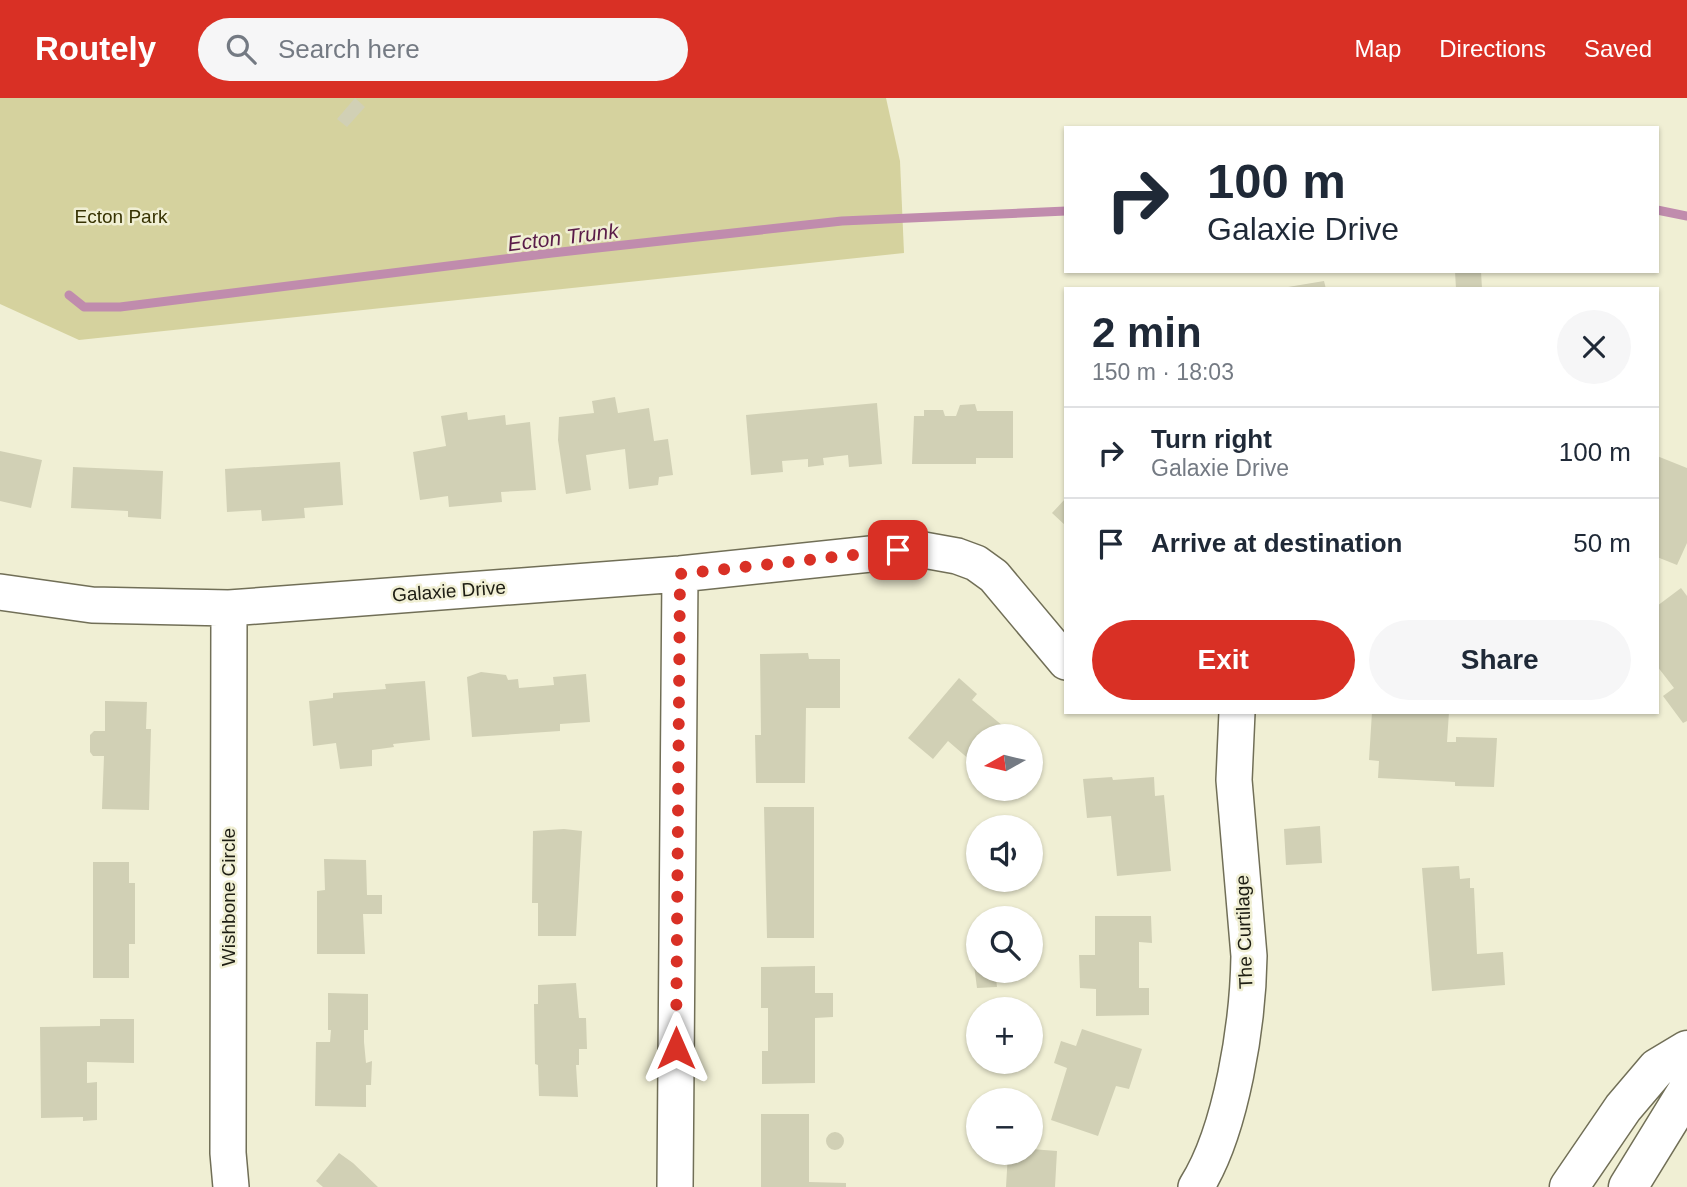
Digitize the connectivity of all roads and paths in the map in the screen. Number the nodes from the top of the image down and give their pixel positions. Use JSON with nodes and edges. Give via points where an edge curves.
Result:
{"nodes":[{"id":1,"x":680,"y":574,"type":"junction"},
{"id":2,"x":0,"y":592,"type":"edge"},
{"id":3,"x":229,"y":608,"type":"junction"},
{"id":4,"x":1064,"y":660,"type":"edge"},
{"id":5,"x":1237,"y":714,"type":"edge"},
{"id":6,"x":1687,"y":1050,"type":"edge"},
{"id":7,"x":1687,"y":1091,"type":"edge"},
{"id":8,"x":231,"y":1187,"type":"edge"},
{"id":9,"x":675,"y":1187,"type":"edge"},
{"id":10,"x":1173,"y":1187,"type":"edge"},
{"id":11,"x":1190,"y":1187,"type":"edge"},
{"id":12,"x":1196,"y":1187,"type":"edge"},
{"id":13,"x":1569,"y":1187,"type":"edge"},
{"id":14,"x":1628,"y":1187,"type":"edge"}],
"edges":[{"from":1,"to":3,"type":"street","name":"Galaxie Drive"},
{"from":1,"to":4,"type":"street","name":"Galaxie Drive","via":[[898,550],[936,551],[976,564],[994,576]]},
{"from":1,"to":9,"type":"street"},
{"from":2,"to":3,"type":"street","name":"Galaxie Drive","via":[[92,605]]},
{"from":3,"to":8,"type":"street","name":"Wishbone Circle"},
{"from":5,"to":12,"type":"street","name":"The Curtilage","via":[[1234,780],[1249,982],[1229,1098],[1216,1146]]},
{"from":6,"to":13,"type":"main road","via":[[1648,1078]]},
{"from":7,"to":14,"type":"main road"},
{"from":10,"to":11,"type":"street"}]}
